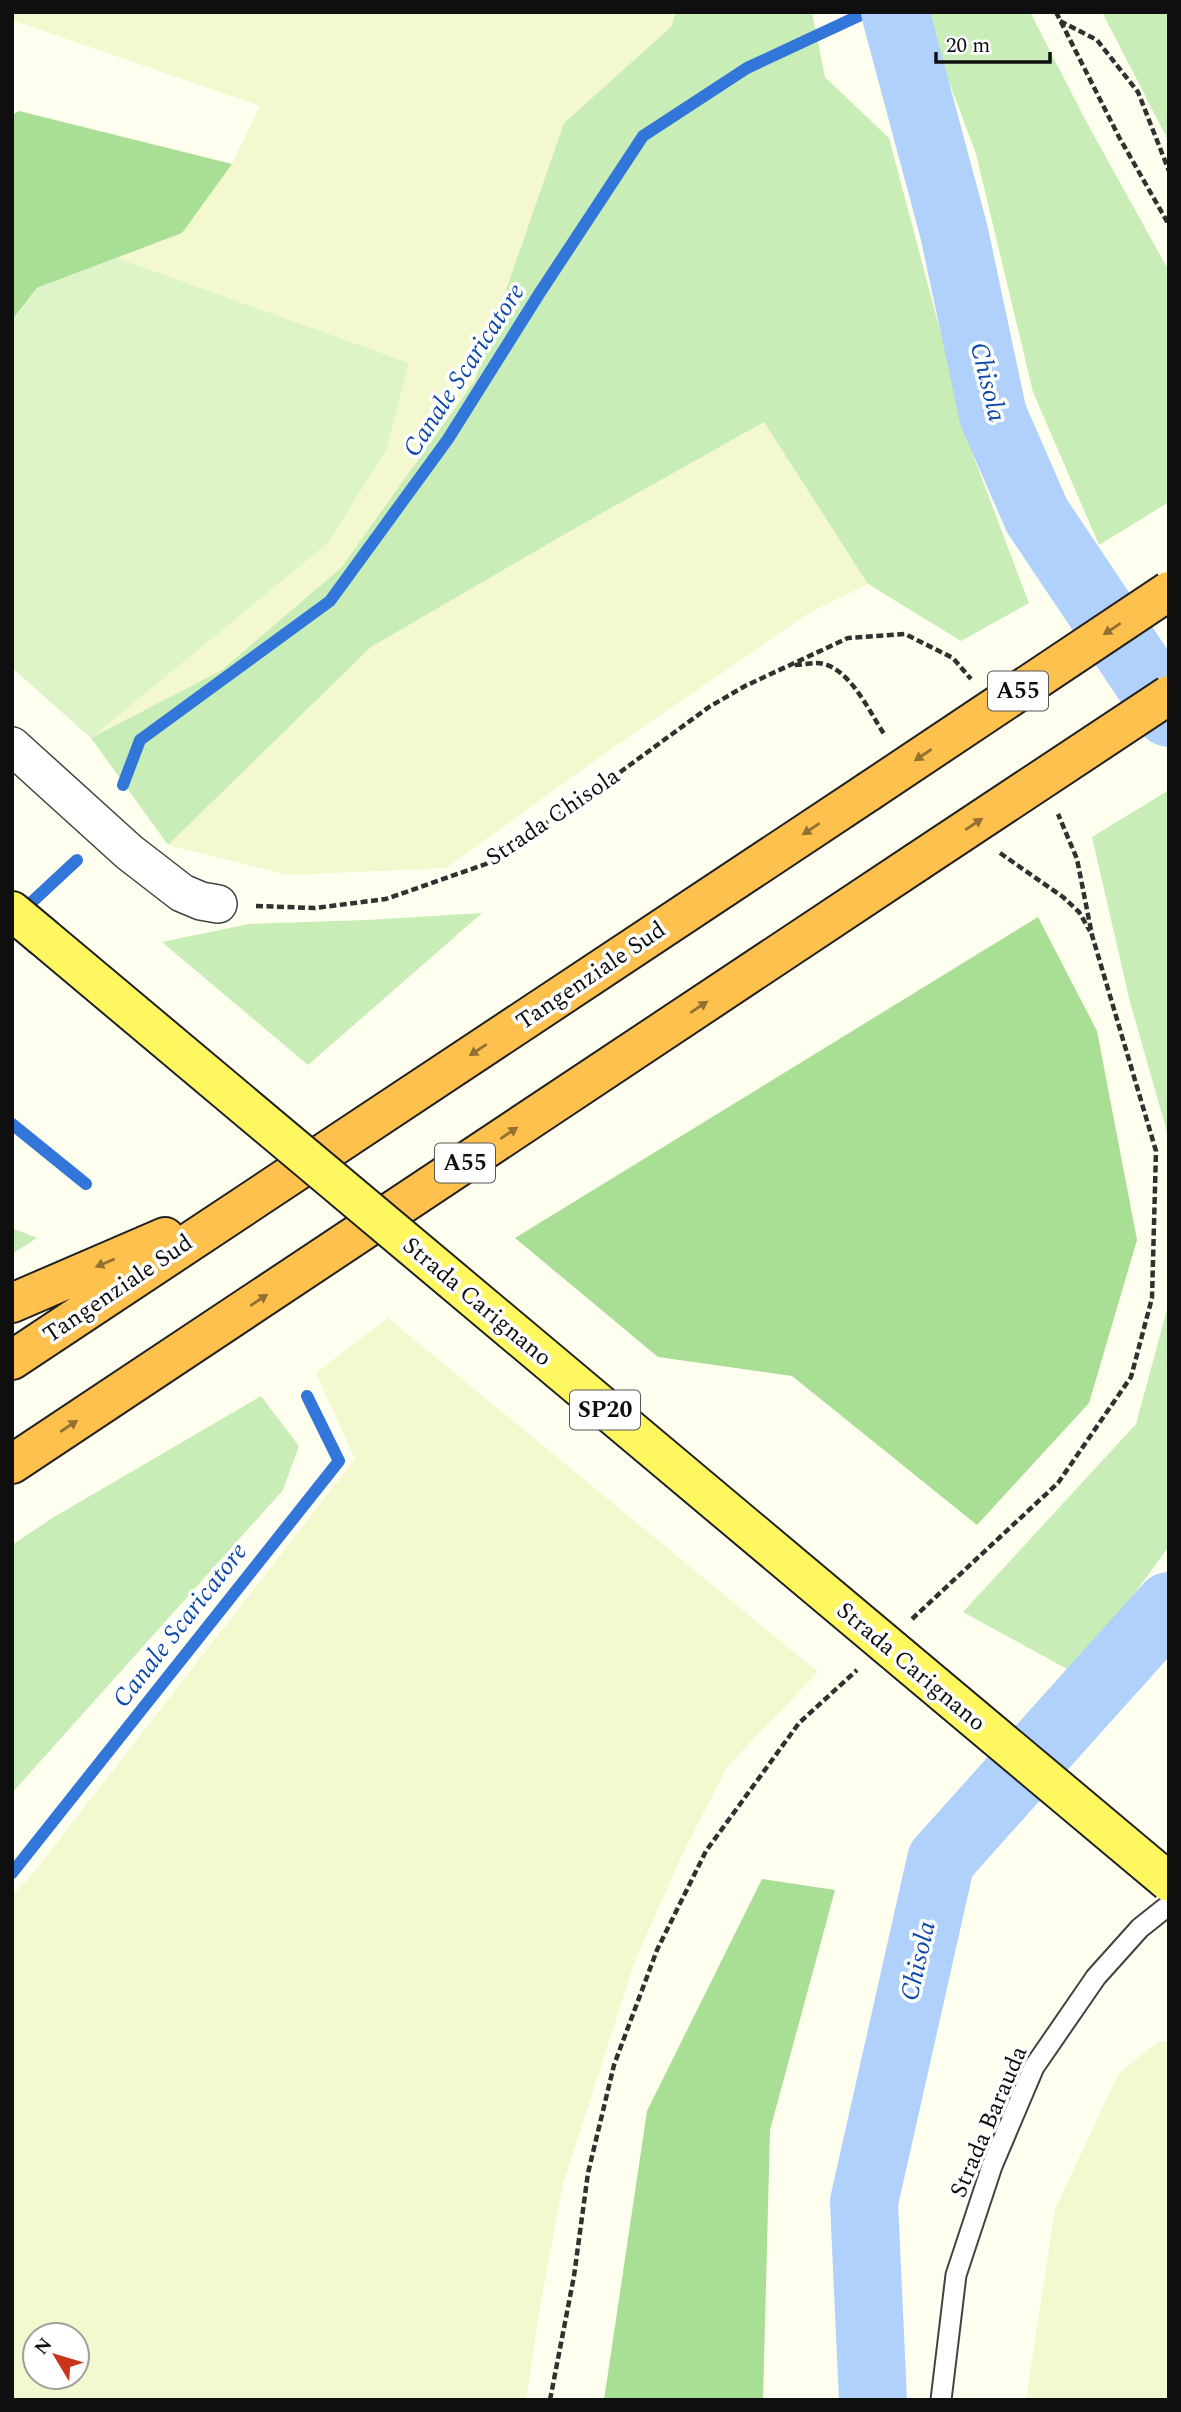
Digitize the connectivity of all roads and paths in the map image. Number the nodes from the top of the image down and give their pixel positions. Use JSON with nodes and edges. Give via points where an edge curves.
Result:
{"nodes":[{"id":1,"x":1055,"y":12,"type":"edge"},
{"id":2,"x":1059,"y":20,"type":"junction"},
{"id":3,"x":1169,"y":172,"type":"edge"},
{"id":4,"x":1169,"y":225,"type":"edge"},
{"id":5,"x":1169,"y":591,"type":"edge"},
{"id":6,"x":1169,"y":695,"type":"edge"},
{"id":7,"x":890,"y":743,"type":"dead end"},
{"id":8,"x":12,"y":746,"type":"edge"},
{"id":9,"x":989,"y":846,"type":"dead end"},
{"id":10,"x":218,"y":904,"type":"joint"},
{"id":11,"x":12,"y":911,"type":"edge"},
{"id":12,"x":1092,"y":934,"type":"dead end"},
{"id":13,"x":257,"y":1197,"type":"junction"},
{"id":14,"x":12,"y":1303,"type":"edge"},
{"id":15,"x":12,"y":1360,"type":"edge"},
{"id":16,"x":12,"y":1464,"type":"edge"},
{"id":17,"x":1169,"y":1882,"type":"edge"},
{"id":18,"x":1169,"y":1905,"type":"edge"},
{"id":19,"x":941,"y":2400,"type":"edge"}],
"edges":[{"from":1,"to":2,"type":"path"},
{"from":2,"to":3,"type":"path","via":[[1097,40],[1138,92]]},
{"from":2,"to":4,"type":"path"},
{"from":5,"to":13,"type":"highway","name":"Tangenziale Sud","number":"A55","one_way":true,"bridge":true},
{"from":16,"to":6,"type":"highway","number":"A55","one_way":true,"bridge":true},
{"from":7,"to":10,"type":"path","name":"Strada Chisola","via":[[841,672],[819,663],[791,666],[709,707],[486,864],[386,899],[315,908]]},
{"from":8,"to":10,"type":"street","via":[[129,852],[182,893]]},
{"from":9,"to":12,"type":"path","via":[[1063,897]]},
{"from":11,"to":17,"type":"main road","name":"Strada Carignano","number":"SP20","bridge":true},
{"from":13,"to":14,"type":"highway","one_way":true},
{"from":13,"to":15,"type":"highway","name":"Tangenziale Sud","number":"A55"},
{"from":18,"to":19,"type":"lane","name":"Strada Barauda","via":[[1140,1928],[1096,1977],[1034,2067],[992,2166],[956,2275]]}]}
